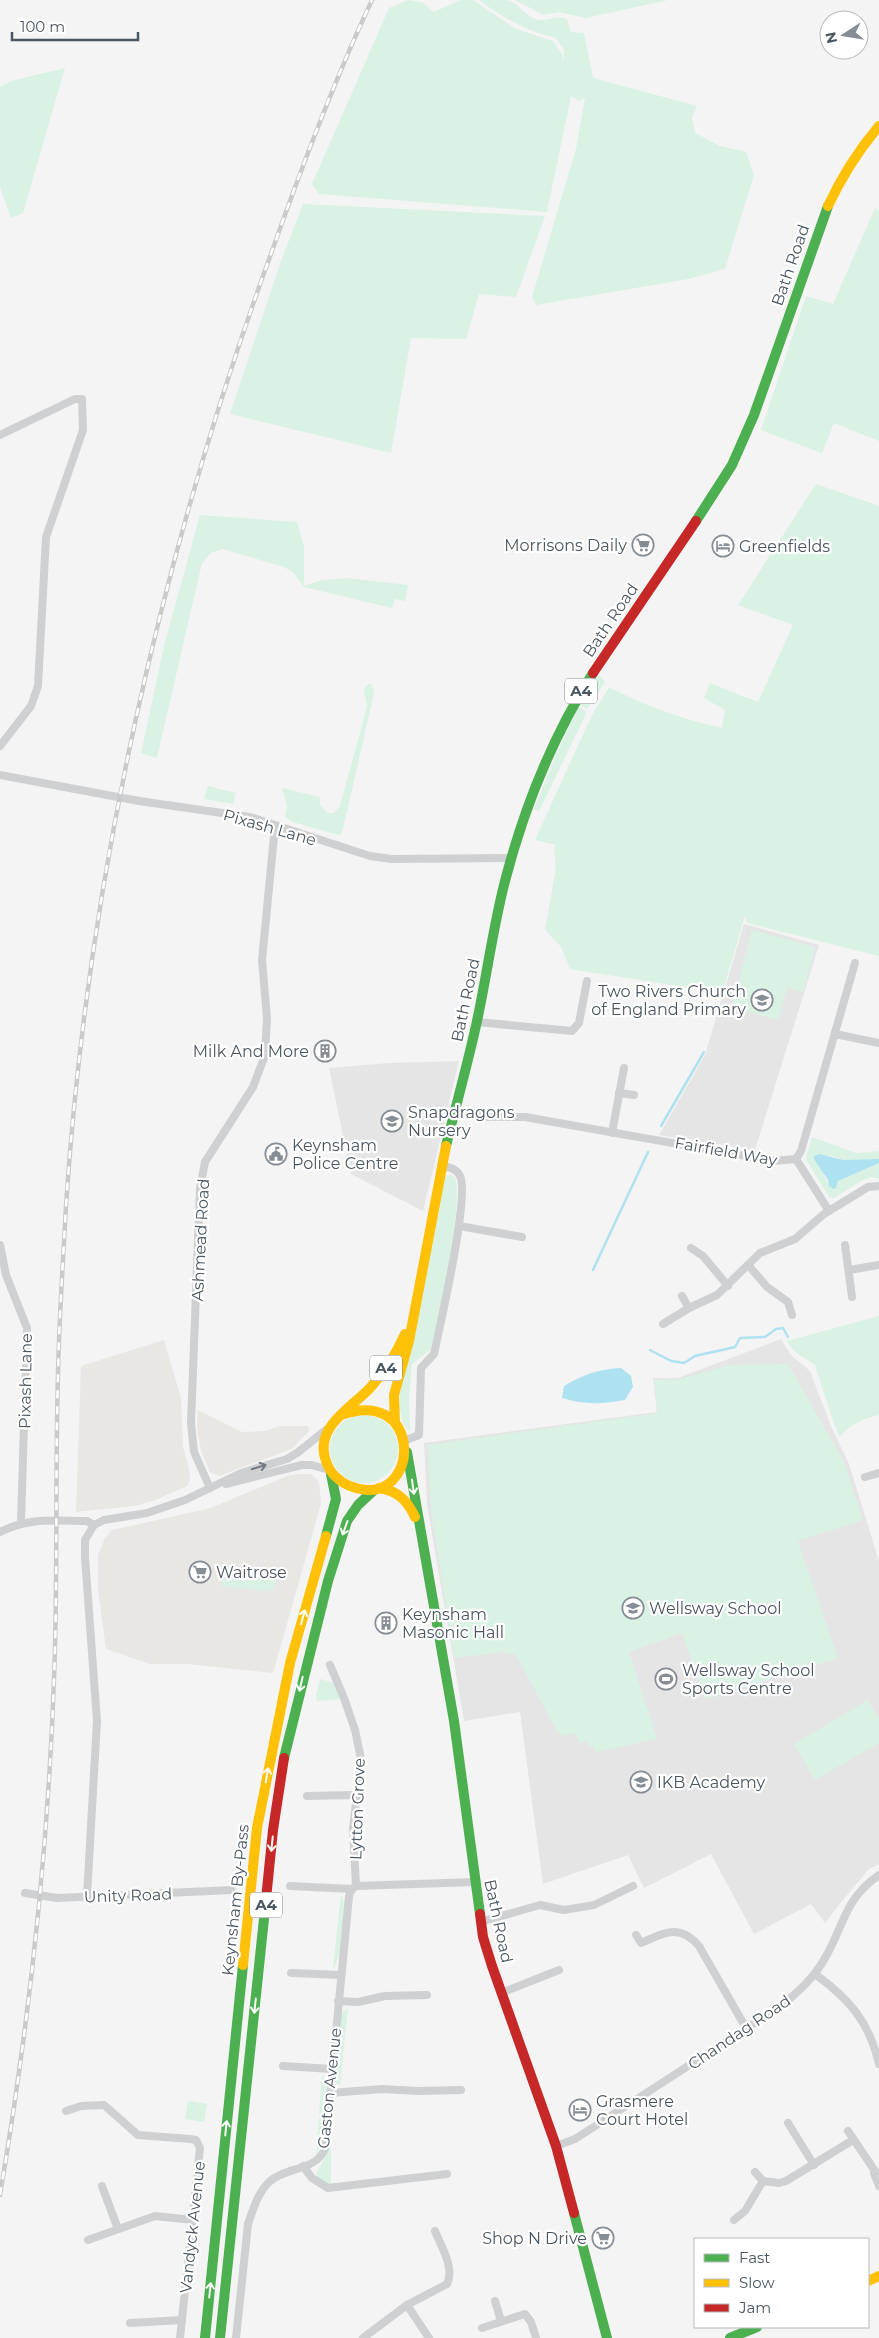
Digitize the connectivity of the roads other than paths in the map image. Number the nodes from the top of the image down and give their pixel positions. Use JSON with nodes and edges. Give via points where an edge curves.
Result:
{"nodes":[{"id":1,"x":879,"y":126,"type":"edge"},
{"id":2,"x":0,"y":435,"type":"edge"},
{"id":3,"x":0,"y":746,"type":"edge"},
{"id":4,"x":0,"y":775,"type":"edge"},
{"id":5,"x":275,"y":826,"type":"junction"},
{"id":6,"x":511,"y":858,"type":"junction"},
{"id":7,"x":855,"y":963,"type":"dead end"},
{"id":8,"x":587,"y":981,"type":"dead end"},
{"id":9,"x":477,"y":1022,"type":"junction"},
{"id":10,"x":835,"y":1034,"type":"junction"},
{"id":11,"x":879,"y":1044,"type":"edge"},
{"id":12,"x":624,"y":1068,"type":"dead end"},
{"id":13,"x":619,"y":1093,"type":"junction"},
{"id":14,"x":634,"y":1095,"type":"dead end"},
{"id":15,"x":454,"y":1111,"type":"junction"},
{"id":16,"x":612,"y":1133,"type":"junction"},
{"id":17,"x":796,"y":1159,"type":"junction"},
{"id":18,"x":441,"y":1166,"type":"junction"},
{"id":19,"x":879,"y":1186,"type":"edge"},
{"id":20,"x":829,"y":1212,"type":"junction"},
{"id":21,"x":459,"y":1226,"type":"junction"},
{"id":22,"x":522,"y":1237,"type":"dead end"},
{"id":23,"x":0,"y":1245,"type":"edge"},
{"id":24,"x":845,"y":1245,"type":"dead end"},
{"id":25,"x":691,"y":1248,"type":"dead end"},
{"id":26,"x":749,"y":1266,"type":"junction"},
{"id":27,"x":879,"y":1266,"type":"edge"},
{"id":28,"x":849,"y":1270,"type":"junction"},
{"id":29,"x":728,"y":1286,"type":"junction"},
{"id":30,"x":682,"y":1296,"type":"dead end"},
{"id":31,"x":852,"y":1297,"type":"dead end"},
{"id":32,"x":689,"y":1308,"type":"junction"},
{"id":33,"x":414,"y":1310,"type":"junction"},
{"id":34,"x":792,"y":1315,"type":"dead end"},
{"id":35,"x":663,"y":1324,"type":"dead end"},
{"id":36,"x":341,"y":1415,"type":"junction"},
{"id":37,"x":395,"y":1422,"type":"junction"},
{"id":38,"x":328,"y":1429,"type":"junction"},
{"id":39,"x":405,"y":1444,"type":"junction"},
{"id":40,"x":330,"y":1472,"type":"junction"},
{"id":41,"x":879,"y":1473,"type":"edge"},
{"id":42,"x":865,"y":1477,"type":"dead end"},
{"id":43,"x":212,"y":1487,"type":"junction"},
{"id":44,"x":376,"y":1489,"type":"junction"},
{"id":45,"x":20,"y":1522,"type":"junction"},
{"id":46,"x":94,"y":1525,"type":"junction"},
{"id":47,"x":420,"y":1527,"type":"junction"},
{"id":48,"x":0,"y":1532,"type":"edge"},
{"id":49,"x":330,"y":1665,"type":"dead end"},
{"id":50,"x":357,"y":1795,"type":"junction"},
{"id":51,"x":307,"y":1796,"type":"dead end"},
{"id":52,"x":879,"y":1876,"type":"edge"},
{"id":53,"x":475,"y":1882,"type":"junction"},
{"id":54,"x":290,"y":1886,"type":"dead end"},
{"id":55,"x":633,"y":1886,"type":"dead end"},
{"id":56,"x":354,"y":1888,"type":"junction"},
{"id":57,"x":232,"y":1890,"type":"dead end"},
{"id":58,"x":25,"y":1893,"type":"dead end"},
{"id":59,"x":87,"y":1896,"type":"junction"},
{"id":60,"x":480,"y":1922,"type":"junction"},
{"id":61,"x":636,"y":1935,"type":"dead end"},
{"id":62,"x":559,"y":1970,"type":"dead end"},
{"id":63,"x":291,"y":1973,"type":"dead end"},
{"id":64,"x":815,"y":1974,"type":"junction"},
{"id":65,"x":341,"y":1975,"type":"junction"},
{"id":66,"x":501,"y":1993,"type":"junction"},
{"id":67,"x":427,"y":1995,"type":"dead end"},
{"id":68,"x":338,"y":2001,"type":"junction"},
{"id":69,"x":746,"y":2028,"type":"junction"},
{"id":70,"x":879,"y":2064,"type":"edge"},
{"id":71,"x":283,"y":2066,"type":"dead end"},
{"id":72,"x":332,"y":2069,"type":"junction"},
{"id":73,"x":461,"y":2090,"type":"dead end"},
{"id":74,"x":330,"y":2093,"type":"junction"},
{"id":75,"x":66,"y":2111,"type":"dead end"},
{"id":76,"x":788,"y":2123,"type":"dead end"},
{"id":77,"x":848,"y":2131,"type":"dead end"},
{"id":78,"x":853,"y":2140,"type":"junction"},
{"id":79,"x":556,"y":2146,"type":"junction"},
{"id":80,"x":814,"y":2165,"type":"junction"},
{"id":81,"x":303,"y":2166,"type":"junction"},
{"id":82,"x":873,"y":2169,"type":"junction"},
{"id":83,"x":755,"y":2172,"type":"dead end"},
{"id":84,"x":447,"y":2174,"type":"dead end"},
{"id":85,"x":879,"y":2176,"type":"edge"},
{"id":86,"x":763,"y":2181,"type":"junction"},
{"id":87,"x":102,"y":2186,"type":"dead end"},
{"id":88,"x":879,"y":2186,"type":"edge"},
{"id":89,"x":193,"y":2220,"type":"junction"},
{"id":90,"x":734,"y":2220,"type":"dead end"},
{"id":91,"x":118,"y":2229,"type":"junction"},
{"id":92,"x":435,"y":2230,"type":"dead end"},
{"id":93,"x":88,"y":2240,"type":"dead end"},
{"id":94,"x":495,"y":2301,"type":"dead end"},
{"id":95,"x":407,"y":2305,"type":"junction"},
{"id":96,"x":182,"y":2320,"type":"junction"},
{"id":97,"x":501,"y":2321,"type":"junction"},
{"id":98,"x":130,"y":2323,"type":"dead end"},
{"id":99,"x":482,"y":2328,"type":"dead end"},
{"id":100,"x":755,"y":2328,"type":"edge"},
{"id":101,"x":180,"y":2338,"type":"edge"},
{"id":102,"x":204,"y":2338,"type":"edge"},
{"id":103,"x":220,"y":2338,"type":"edge"},
{"id":104,"x":236,"y":2338,"type":"edge"},
{"id":105,"x":363,"y":2338,"type":"edge"},
{"id":106,"x":429,"y":2338,"type":"edge"},
{"id":107,"x":536,"y":2338,"type":"edge"},
{"id":108,"x":607,"y":2338,"type":"edge"},
{"id":109,"x":730,"y":2338,"type":"edge"}],
"edges":[{"from":1,"to":6,"type":"main road","name":"Bath Road","number":"A4","via":[[857,152],[823,217],[754,415],[732,465],[574,703],[553,746]]},
{"from":2,"to":3,"type":"street","via":[[75,399],[82,399],[83,430],[46,537],[38,686],[31,706]]},
{"from":4,"to":5,"type":"street","name":"Pixash Lane","via":[[139,801],[250,817]]},
{"from":5,"to":6,"type":"street","name":"Pixash Lane","via":[[348,850],[392,859]]},
{"from":5,"to":43,"type":"street","name":"Ashmead Road","via":[[262,960],[267,1018],[265,1055],[253,1088],[205,1162],[200,1188],[191,1431],[194,1452]]},
{"from":6,"to":9,"type":"main road","name":"Bath Road","number":"A4"},
{"from":7,"to":10,"type":"street","name":"Fairfield Way"},
{"from":8,"to":9,"type":"street","via":[[579,1024],[572,1030]]},
{"from":9,"to":15,"type":"main road","name":"Bath Road","number":"A4"},
{"from":10,"to":11,"type":"street"},
{"from":10,"to":17,"type":"street","name":"Fairfield Way"},
{"from":12,"to":13,"type":"street"},
{"from":13,"to":14,"type":"street"},
{"from":13,"to":16,"type":"street"},
{"from":15,"to":16,"type":"street","name":"Fairfield Way","via":[[485,1117],[525,1117]]},
{"from":15,"to":18,"type":"main road","name":"Bath Road","number":"A4"},
{"from":16,"to":17,"type":"street","name":"Fairfield Way","via":[[774,1160]]},
{"from":17,"to":20,"type":"street"},
{"from":18,"to":21,"type":"street","via":[[457,1171],[461,1177]]},
{"from":18,"to":33,"type":"main road","name":"Bath Road","number":"A4"},
{"from":19,"to":20,"type":"street","via":[[868,1187]]},
{"from":20,"to":26,"type":"street","via":[[795,1239],[760,1254]]},
{"from":21,"to":22,"type":"street"},
{"from":21,"to":39,"type":"street","via":[[434,1354],[421,1368],[419,1435]]},
{"from":23,"to":45,"type":"street","name":"Pixash Lane","via":[[6,1275],[27,1328]]},
{"from":24,"to":28,"type":"street"},
{"from":25,"to":29,"type":"street","via":[[703,1256]]},
{"from":26,"to":29,"type":"street"},
{"from":26,"to":34,"type":"street","via":[[788,1302]]},
{"from":27,"to":28,"type":"street"},
{"from":28,"to":31,"type":"street"},
{"from":29,"to":32,"type":"street"},
{"from":30,"to":32,"type":"street"},
{"from":32,"to":35,"type":"street"},
{"from":33,"to":36,"type":"main road","number":"A4","via":[[390,1363],[370,1388]]},
{"from":33,"to":37,"type":"main road","number":"A4","via":[[394,1394]]},
{"from":36,"to":37,"type":"main road","via":[[368,1409]]},
{"from":36,"to":38,"type":"main road","number":"A4"},
{"from":37,"to":39,"type":"main road","number":"A4"},
{"from":38,"to":40,"type":"main road","number":"A4","via":[[324,1453]]},
{"from":43,"to":38,"type":"street","one_way":true,"via":[[241,1473],[286,1459]]},
{"from":39,"to":44,"type":"main road","number":"A4","via":[[400,1472],[388,1484]]},
{"from":39,"to":47,"type":"main road","name":"Bath Road","one_way":true},
{"from":40,"to":43,"type":"street","via":[[302,1465]]},
{"from":40,"to":44,"type":"main road","via":[[348,1487]]},
{"from":102,"to":40,"type":"main road","name":"Keynsham By-Pass","number":"A4","one_way":true,"via":[[257,1828],[290,1663],[336,1499]]},
{"from":41,"to":42,"type":"street"},
{"from":43,"to":46,"type":"street","via":[[147,1513],[104,1520]]},
{"from":44,"to":47,"type":"main road","name":"Bath Road","via":[[391,1489],[401,1494]]},
{"from":44,"to":103,"type":"main road","name":"Keynsham By-Pass","number":"A4","one_way":true,"via":[[358,1505],[347,1522],[325,1590],[286,1746],[272,1840]]},
{"from":45,"to":46,"type":"street","via":[[87,1521]]},
{"from":45,"to":48,"type":"street"},
{"from":46,"to":59,"type":"street","via":[[85,1540],[97,1721]]},
{"from":47,"to":53,"type":"main road","name":"Bath Road","via":[[454,1720]]},
{"from":49,"to":50,"type":"street","name":"Lytton Grove","via":[[331,1677],[355,1730],[361,1758]]},
{"from":50,"to":51,"type":"street"},
{"from":50,"to":56,"type":"street","name":"Lytton Grove","via":[[353,1829]]},
{"from":52,"to":64,"type":"street","name":"Chandag Road","via":[[848,1908],[826,1958]]},
{"from":53,"to":56,"type":"street"},
{"from":53,"to":60,"type":"main road","name":"Bath Road"},
{"from":54,"to":56,"type":"street"},
{"from":55,"to":60,"type":"street","via":[[594,1905],[564,1910],[540,1905]]},
{"from":56,"to":65,"type":"street","name":"Gaston Avenue","via":[[349,1896]]},
{"from":57,"to":59,"type":"street","name":"Unity Road"},
{"from":58,"to":59,"type":"street","name":"Unity Road","via":[[57,1898]]},
{"from":60,"to":66,"type":"main road","name":"Bath Road"},
{"from":61,"to":69,"type":"street","via":[[643,1947],[670,1932],[678,1931],[691,1938],[699,1946]]},
{"from":62,"to":66,"type":"street"},
{"from":63,"to":65,"type":"street"},
{"from":64,"to":69,"type":"street","name":"Chandag Road","via":[[799,1992]]},
{"from":64,"to":70,"type":"street","via":[[839,1992],[857,2013],[871,2039]]},
{"from":65,"to":68,"type":"street","name":"Gaston Avenue"},
{"from":66,"to":79,"type":"main road","name":"Bath Road"},
{"from":67,"to":68,"type":"street"},
{"from":68,"to":72,"type":"street","name":"Gaston Avenue"},
{"from":69,"to":79,"type":"street","name":"Chandag Road","via":[[575,2139]]},
{"from":71,"to":72,"type":"street"},
{"from":72,"to":74,"type":"street","name":"Gaston Avenue"},
{"from":73,"to":74,"type":"street","via":[[418,2092],[382,2089]]},
{"from":74,"to":81,"type":"street","name":"Gaston Avenue","via":[[325,2149],[317,2162]]},
{"from":75,"to":89,"type":"street","name":"Vandyck Avenue","via":[[81,2106],[104,2105],[138,2135],[196,2140],[200,2148]]},
{"from":76,"to":80,"type":"street"},
{"from":77,"to":78,"type":"street"},
{"from":78,"to":80,"type":"street"},
{"from":78,"to":82,"type":"street"},
{"from":79,"to":108,"type":"main road","name":"Bath Road"},
{"from":80,"to":86,"type":"street","via":[[786,2181]]},
{"from":81,"to":84,"type":"street","via":[[312,2178],[328,2188]]},
{"from":81,"to":104,"type":"street","name":"Gaston Avenue","via":[[278,2175],[269,2182],[253,2206],[248,2224]]},
{"from":82,"to":85,"type":"street"},
{"from":82,"to":88,"type":"street"},
{"from":83,"to":86,"type":"street"},
{"from":86,"to":90,"type":"street","via":[[746,2210]]},
{"from":87,"to":91,"type":"street"},
{"from":89,"to":91,"type":"street","via":[[155,2216]]},
{"from":89,"to":96,"type":"street","name":"Vandyck Avenue"},
{"from":91,"to":93,"type":"street"},
{"from":92,"to":95,"type":"street","via":[[448,2266],[449,2280],[444,2287]]},
{"from":94,"to":97,"type":"street"},
{"from":95,"to":105,"type":"street"},
{"from":95,"to":106,"type":"street"},
{"from":96,"to":98,"type":"street"},
{"from":96,"to":101,"type":"street","name":"Vandyck Avenue"},
{"from":97,"to":99,"type":"street"},
{"from":97,"to":107,"type":"street","via":[[525,2314]]},
{"from":100,"to":109,"type":"main road"}]}
